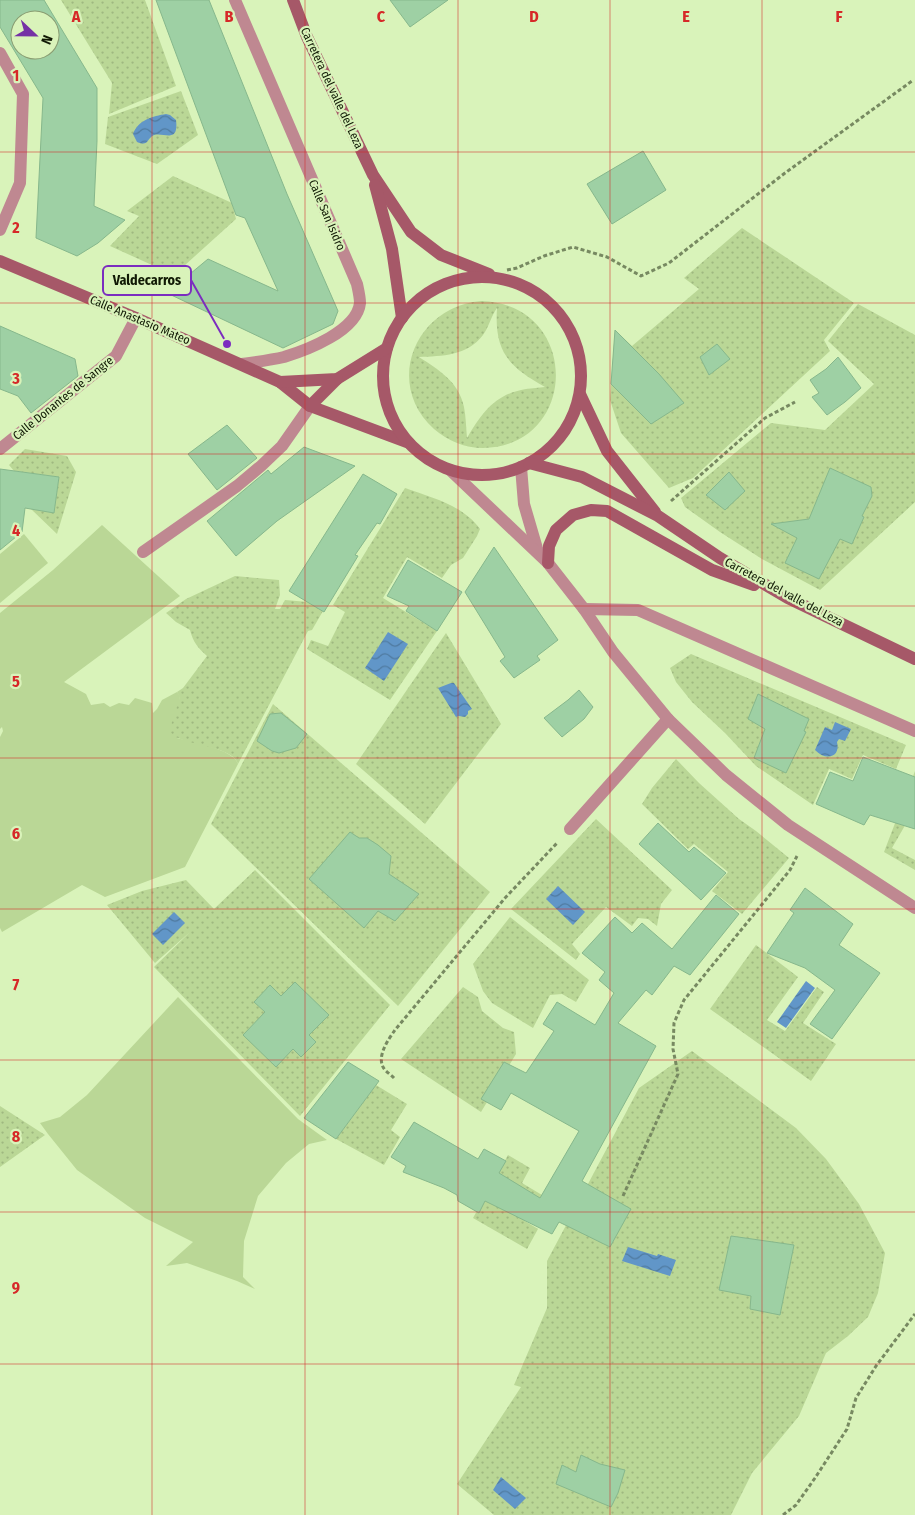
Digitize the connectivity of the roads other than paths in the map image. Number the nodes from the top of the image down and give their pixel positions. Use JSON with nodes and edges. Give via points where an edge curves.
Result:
{"nodes":[{"id":1,"x":236,"y":0,"type":"edge"},
{"id":2,"x":292,"y":0,"type":"edge"},
{"id":3,"x":0,"y":53,"type":"edge"},
{"id":4,"x":373,"y":175,"type":"junction"},
{"id":5,"x":0,"y":230,"type":"edge"},
{"id":6,"x":0,"y":261,"type":"edge"},
{"id":7,"x":492,"y":276,"type":"junction"},
{"id":8,"x":136,"y":318,"type":"junction"},
{"id":9,"x":402,"y":318,"type":"junction"},
{"id":10,"x":387,"y":348,"type":"junction"},
{"id":11,"x":242,"y":364,"type":"junction"},
{"id":12,"x":337,"y":379,"type":"junction"},
{"id":13,"x":280,"y":382,"type":"junction"},
{"id":14,"x":580,"y":394,"type":"junction"},
{"id":15,"x":310,"y":406,"type":"junction"},
{"id":16,"x":409,"y":443,"type":"junction"},
{"id":17,"x":0,"y":449,"type":"edge"},
{"id":18,"x":525,"y":465,"type":"junction"},
{"id":19,"x":450,"y":470,"type":"junction"},
{"id":20,"x":658,"y":516,"type":"junction"},
{"id":21,"x":144,"y":552,"type":"dead end"},
{"id":22,"x":538,"y":552,"type":"junction"},
{"id":23,"x":548,"y":563,"type":"junction"},
{"id":24,"x":788,"y":598,"type":"junction"},
{"id":25,"x":584,"y":609,"type":"junction"},
{"id":26,"x":915,"y":659,"type":"edge"},
{"id":27,"x":668,"y":719,"type":"junction"},
{"id":28,"x":915,"y":731,"type":"edge"},
{"id":29,"x":570,"y":829,"type":"road end"},
{"id":30,"x":915,"y":908,"type":"edge"}],
"edges":[{"from":1,"to":11,"type":"street","name":"Calle San Isidro","via":[[357,284],[360,303],[354,319],[338,334],[284,357]]},
{"from":2,"to":4,"type":"main road","name":"Carretera del valle del Leza"},
{"from":3,"to":5,"type":"street","via":[[23,94],[20,183]]},
{"from":4,"to":7,"type":"main road","via":[[411,232],[441,255]]},
{"from":4,"to":9,"type":"main road","via":[[392,249]]},
{"from":6,"to":8,"type":"main road","name":"Calle Anastasio Mateo"},
{"from":7,"to":9,"type":"main road","via":[[469,277],[443,285],[420,298]]},
{"from":7,"to":14,"type":"main road","via":[[526,286],[552,305],[571,331],[581,361]]},
{"from":8,"to":11,"type":"main road","name":"Calle Anastasio Mateo"},
{"from":8,"to":17,"type":"street","name":"Calle Donantes de Sangre","via":[[116,356]]},
{"from":9,"to":10,"type":"main road"},
{"from":10,"to":12,"type":"main road"},
{"from":10,"to":16,"type":"main road","via":[[384,389],[397,427]]},
{"from":11,"to":13,"type":"main road","name":"Calle Anastasio Mateo"},
{"from":12,"to":13,"type":"main road"},
{"from":12,"to":15,"type":"main road"},
{"from":13,"to":15,"type":"main road","name":"Calle Anastasio Mateo"},
{"from":14,"to":18,"type":"main road","via":[[570,422],[553,446]]},
{"from":14,"to":20,"type":"main road","via":[[607,452]]},
{"from":15,"to":16,"type":"main road","name":"Calle Anastasio Mateo"},
{"from":15,"to":21,"type":"street","via":[[282,446],[261,466]]},
{"from":16,"to":19,"type":"main road","via":[[428,459]]},
{"from":18,"to":19,"type":"main road","via":[[500,472]]},
{"from":18,"to":20,"type":"main road","via":[[582,477]]},
{"from":18,"to":22,"type":"street","via":[[524,504]]},
{"from":19,"to":22,"type":"street"},
{"from":20,"to":24,"type":"main road","name":"Carretera del valle del Leza"},
{"from":22,"to":23,"type":"street"},
{"from":23,"to":24,"type":"main road","via":[[549,546],[556,530],[573,515],[591,510],[607,511],[712,570]]},
{"from":23,"to":25,"type":"street"},
{"from":24,"to":26,"type":"main road","name":"Carretera del valle del Leza"},
{"from":25,"to":27,"type":"street","via":[[613,652]]},
{"from":25,"to":28,"type":"street","via":[[638,610]]},
{"from":27,"to":29,"type":"street"},
{"from":27,"to":30,"type":"street","via":[[726,775],[788,825]]}]}
